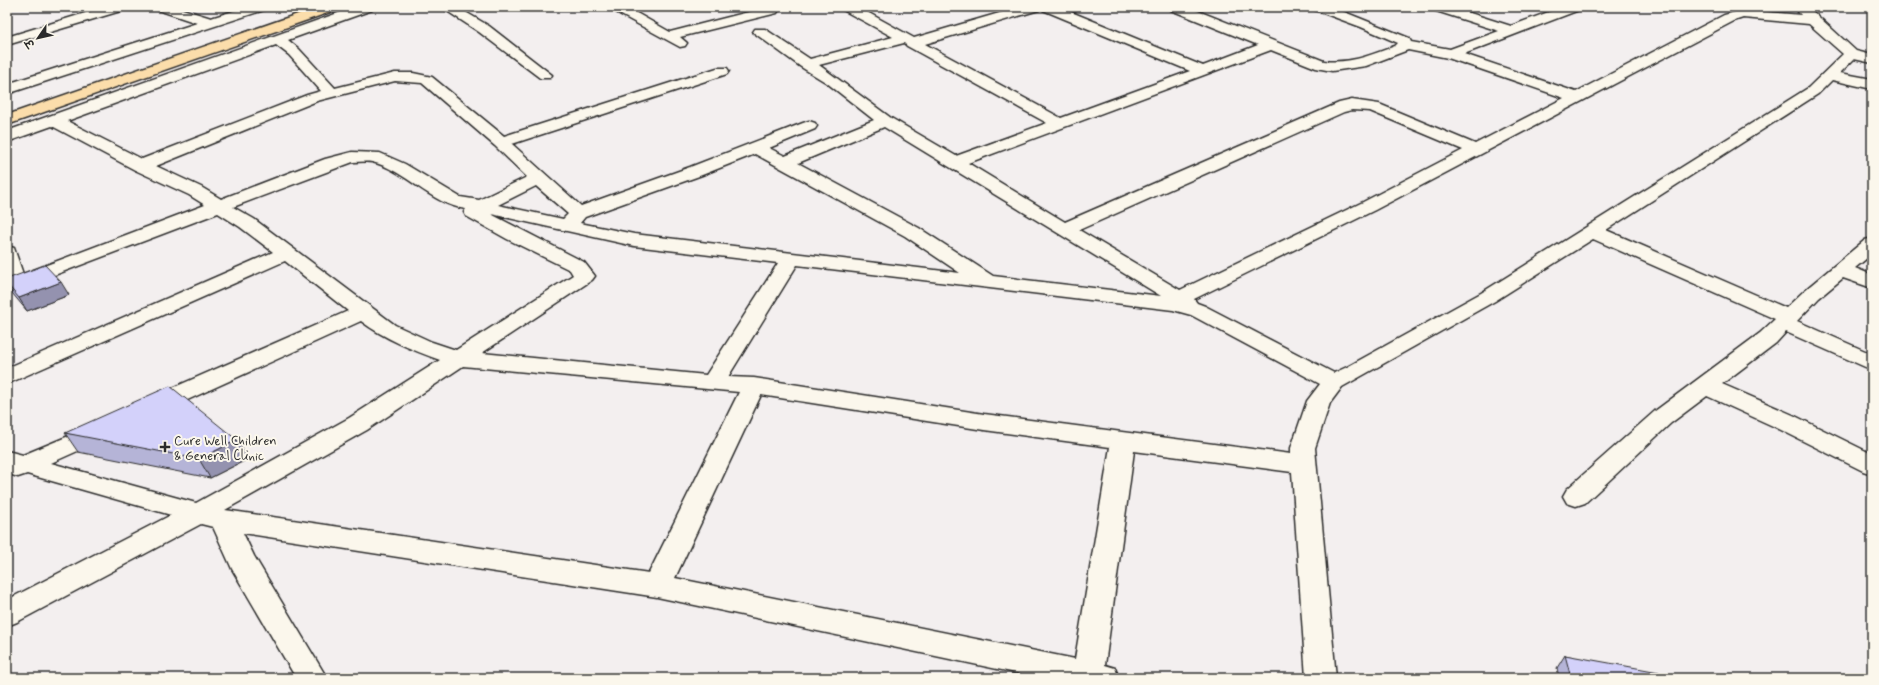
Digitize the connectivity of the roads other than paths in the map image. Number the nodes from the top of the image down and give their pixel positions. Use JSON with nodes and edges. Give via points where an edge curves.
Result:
{"nodes":[{"id":1,"x":119,"y":7,"type":"edge"},
{"id":2,"x":163,"y":7,"type":"edge"},
{"id":3,"x":259,"y":7,"type":"edge"},
{"id":4,"x":300,"y":7,"type":"edge"},
{"id":5,"x":330,"y":7,"type":"edge"},
{"id":6,"x":368,"y":7,"type":"edge"},
{"id":7,"x":448,"y":7,"type":"edge"},
{"id":8,"x":1034,"y":7,"type":"edge"},
{"id":9,"x":1048,"y":7,"type":"edge"},
{"id":10,"x":1176,"y":7,"type":"edge"},
{"id":11,"x":1320,"y":7,"type":"edge"},
{"id":12,"x":1438,"y":7,"type":"edge"},
{"id":13,"x":1574,"y":7,"type":"edge"},
{"id":14,"x":623,"y":8,"type":"edge"},
{"id":15,"x":856,"y":8,"type":"edge"},
{"id":16,"x":1212,"y":9,"type":"dead end"},
{"id":17,"x":1723,"y":9,"type":"dead end"},
{"id":18,"x":772,"y":10,"type":"dead end"},
{"id":19,"x":1194,"y":14,"type":"junction"},
{"id":20,"x":1743,"y":14,"type":"junction"},
{"id":21,"x":1807,"y":14,"type":"edge"},
{"id":22,"x":212,"y":23,"type":"junction"},
{"id":23,"x":1512,"y":31,"type":"junction"},
{"id":24,"x":760,"y":32,"type":"dead end"},
{"id":25,"x":669,"y":36,"type":"junction"},
{"id":26,"x":278,"y":39,"type":"junction"},
{"id":27,"x":7,"y":41,"type":"edge"},
{"id":28,"x":909,"y":41,"type":"junction"},
{"id":29,"x":1271,"y":45,"type":"junction"},
{"id":30,"x":1405,"y":45,"type":"junction"},
{"id":31,"x":686,"y":46,"type":"dead end"},
{"id":32,"x":1451,"y":54,"type":"junction"},
{"id":33,"x":1851,"y":54,"type":"junction"},
{"id":34,"x":1872,"y":59,"type":"edge"},
{"id":35,"x":806,"y":64,"type":"junction"},
{"id":36,"x":722,"y":71,"type":"dead end"},
{"id":37,"x":1202,"y":71,"type":"junction"},
{"id":38,"x":544,"y":75,"type":"dead end"},
{"id":39,"x":1828,"y":75,"type":"junction"},
{"id":40,"x":1872,"y":84,"type":"edge"},
{"id":41,"x":7,"y":89,"type":"edge"},
{"id":42,"x":332,"y":93,"type":"junction"},
{"id":43,"x":1578,"y":98,"type":"junction"},
{"id":44,"x":7,"y":106,"type":"edge"},
{"id":45,"x":7,"y":120,"type":"edge"},
{"id":46,"x":53,"y":120,"type":"junction"},
{"id":47,"x":885,"y":121,"type":"junction"},
{"id":48,"x":1060,"y":124,"type":"junction"},
{"id":49,"x":809,"y":126,"type":"dead end"},
{"id":50,"x":7,"y":137,"type":"edge"},
{"id":51,"x":501,"y":142,"type":"junction"},
{"id":52,"x":755,"y":147,"type":"junction"},
{"id":53,"x":1476,"y":150,"type":"junction"},
{"id":54,"x":786,"y":162,"type":"junction"},
{"id":55,"x":953,"y":163,"type":"junction"},
{"id":56,"x":141,"y":166,"type":"junction"},
{"id":57,"x":538,"y":178,"type":"junction"},
{"id":58,"x":456,"y":202,"type":"junction"},
{"id":59,"x":218,"y":205,"type":"junction"},
{"id":60,"x":481,"y":206,"type":"junction"},
{"id":61,"x":572,"y":219,"type":"junction"},
{"id":62,"x":1064,"y":228,"type":"junction"},
{"id":63,"x":1591,"y":231,"type":"junction"},
{"id":64,"x":1872,"y":244,"type":"edge"},
{"id":65,"x":7,"y":252,"type":"edge"},
{"id":66,"x":287,"y":253,"type":"junction"},
{"id":67,"x":791,"y":259,"type":"junction"},
{"id":68,"x":1841,"y":270,"type":"junction"},
{"id":69,"x":1872,"y":282,"type":"edge"},
{"id":70,"x":990,"y":283,"type":"junction"},
{"id":71,"x":12,"y":285,"type":"edge"},
{"id":72,"x":1179,"y":298,"type":"junction"},
{"id":73,"x":1198,"y":310,"type":"junction"},
{"id":74,"x":364,"y":312,"type":"junction"},
{"id":75,"x":1786,"y":320,"type":"junction"},
{"id":76,"x":458,"y":358,"type":"junction"},
{"id":77,"x":1872,"y":363,"type":"edge"},
{"id":78,"x":7,"y":377,"type":"edge"},
{"id":79,"x":1334,"y":382,"type":"junction"},
{"id":80,"x":712,"y":384,"type":"junction"},
{"id":81,"x":754,"y":386,"type":"junction"},
{"id":82,"x":1704,"y":386,"type":"junction"},
{"id":83,"x":1123,"y":441,"type":"junction"},
{"id":84,"x":1304,"y":465,"type":"junction"},
{"id":85,"x":1872,"y":465,"type":"edge"},
{"id":86,"x":12,"y":466,"type":"edge"},
{"id":87,"x":1576,"y":496,"type":"dead end"},
{"id":88,"x":211,"y":517,"type":"junction"},
{"id":89,"x":657,"y":586,"type":"junction"},
{"id":90,"x":7,"y":614,"type":"edge"},
{"id":91,"x":1096,"y":677,"type":"edge"},
{"id":92,"x":312,"y":678,"type":"edge"},
{"id":93,"x":1321,"y":678,"type":"edge"}],
"edges":[{"from":1,"to":27,"type":"street"},
{"from":2,"to":22,"type":"street"},
{"from":3,"to":22,"type":"street"},
{"from":4,"to":44,"type":"highway"},
{"from":5,"to":45,"type":"highway"},
{"from":6,"to":26,"type":"street"},
{"from":7,"to":38,"type":"street","via":[[484,29]]},
{"from":8,"to":28,"type":"street"},
{"from":9,"to":37,"type":"street"},
{"from":10,"to":19,"type":"street"},
{"from":11,"to":30,"type":"street","via":[[1366,24],[1404,41]]},
{"from":12,"to":23,"type":"street"},
{"from":13,"to":23,"type":"street"},
{"from":14,"to":25,"type":"street"},
{"from":15,"to":28,"type":"street"},
{"from":16,"to":19,"type":"street"},
{"from":17,"to":20,"type":"street"},
{"from":18,"to":25,"type":"street"},
{"from":19,"to":29,"type":"street"},
{"from":20,"to":21,"type":"street"},
{"from":20,"to":43,"type":"street","via":[[1729,18]]},
{"from":21,"to":33,"type":"street"},
{"from":22,"to":41,"type":"street"},
{"from":23,"to":32,"type":"street"},
{"from":24,"to":35,"type":"street"},
{"from":25,"to":31,"type":"street"},
{"from":26,"to":42,"type":"street","via":[[294,52]]},
{"from":26,"to":46,"type":"street"},
{"from":28,"to":35,"type":"street","via":[[864,48]]},
{"from":28,"to":48,"type":"street"},
{"from":29,"to":30,"type":"street","via":[[1321,65],[1338,68],[1400,49]]},
{"from":29,"to":37,"type":"street"},
{"from":30,"to":32,"type":"street"},
{"from":32,"to":43,"type":"street"},
{"from":33,"to":34,"type":"street"},
{"from":33,"to":39,"type":"street"},
{"from":35,"to":47,"type":"street","via":[[838,84]]},
{"from":36,"to":51,"type":"street"},
{"from":37,"to":48,"type":"street"},
{"from":39,"to":40,"type":"street"},
{"from":39,"to":63,"type":"street","via":[[1813,91]]},
{"from":42,"to":51,"type":"street","via":[[395,77],[427,80]]},
{"from":42,"to":56,"type":"street","via":[[297,104]]},
{"from":43,"to":53,"type":"street"},
{"from":46,"to":50,"type":"street"},
{"from":46,"to":56,"type":"street"},
{"from":47,"to":54,"type":"street"},
{"from":47,"to":55,"type":"street"},
{"from":48,"to":55,"type":"street"},
{"from":49,"to":52,"type":"street"},
{"from":51,"to":57,"type":"street"},
{"from":52,"to":54,"type":"street"},
{"from":52,"to":61,"type":"street"},
{"from":53,"to":62,"type":"street","via":[[1373,107],[1352,105],[1339,108]]},
{"from":53,"to":72,"type":"street","via":[[1369,206]]},
{"from":54,"to":70,"type":"street","via":[[912,232]]},
{"from":55,"to":62,"type":"street"},
{"from":56,"to":59,"type":"street","via":[[195,191]]},
{"from":57,"to":60,"type":"street"},
{"from":57,"to":61,"type":"street"},
{"from":58,"to":59,"type":"street","via":[[393,165],[374,157],[352,157]]},
{"from":58,"to":60,"type":"street"},
{"from":58,"to":76,"type":"street","via":[[514,235],[577,266],[585,276]]},
{"from":59,"to":66,"type":"street","via":[[248,223]]},
{"from":59,"to":71,"type":"street"},
{"from":60,"to":61,"type":"street"},
{"from":61,"to":67,"type":"street","via":[[634,240]]},
{"from":62,"to":72,"type":"street"},
{"from":63,"to":75,"type":"street"},
{"from":63,"to":79,"type":"street","via":[[1488,297]]},
{"from":64,"to":68,"type":"street"},
{"from":65,"to":71,"type":"street"},
{"from":66,"to":74,"type":"street"},
{"from":66,"to":78,"type":"street"},
{"from":67,"to":70,"type":"street"},
{"from":67,"to":80,"type":"street"},
{"from":68,"to":69,"type":"street"},
{"from":68,"to":75,"type":"street"},
{"from":70,"to":73,"type":"street","via":[[1173,304]]},
{"from":72,"to":73,"type":"street"},
{"from":73,"to":79,"type":"street"},
{"from":74,"to":76,"type":"street","via":[[387,330],[424,348]]},
{"from":74,"to":86,"type":"street","via":[[126,419]]},
{"from":75,"to":77,"type":"street"},
{"from":75,"to":82,"type":"street","via":[[1768,338]]},
{"from":76,"to":80,"type":"street"},
{"from":76,"to":88,"type":"street"},
{"from":79,"to":84,"type":"street","via":[[1319,401],[1303,448]]},
{"from":80,"to":81,"type":"street"},
{"from":81,"to":83,"type":"street"},
{"from":81,"to":89,"type":"street"},
{"from":82,"to":85,"type":"street","via":[[1784,421]]},
{"from":82,"to":87,"type":"street","via":[[1663,417]]},
{"from":83,"to":84,"type":"street"},
{"from":83,"to":91,"type":"street"},
{"from":84,"to":93,"type":"street"},
{"from":86,"to":88,"type":"street"},
{"from":88,"to":89,"type":"street"},
{"from":88,"to":90,"type":"street"},
{"from":88,"to":92,"type":"street","via":[[242,560]]},
{"from":89,"to":91,"type":"street"}]}
